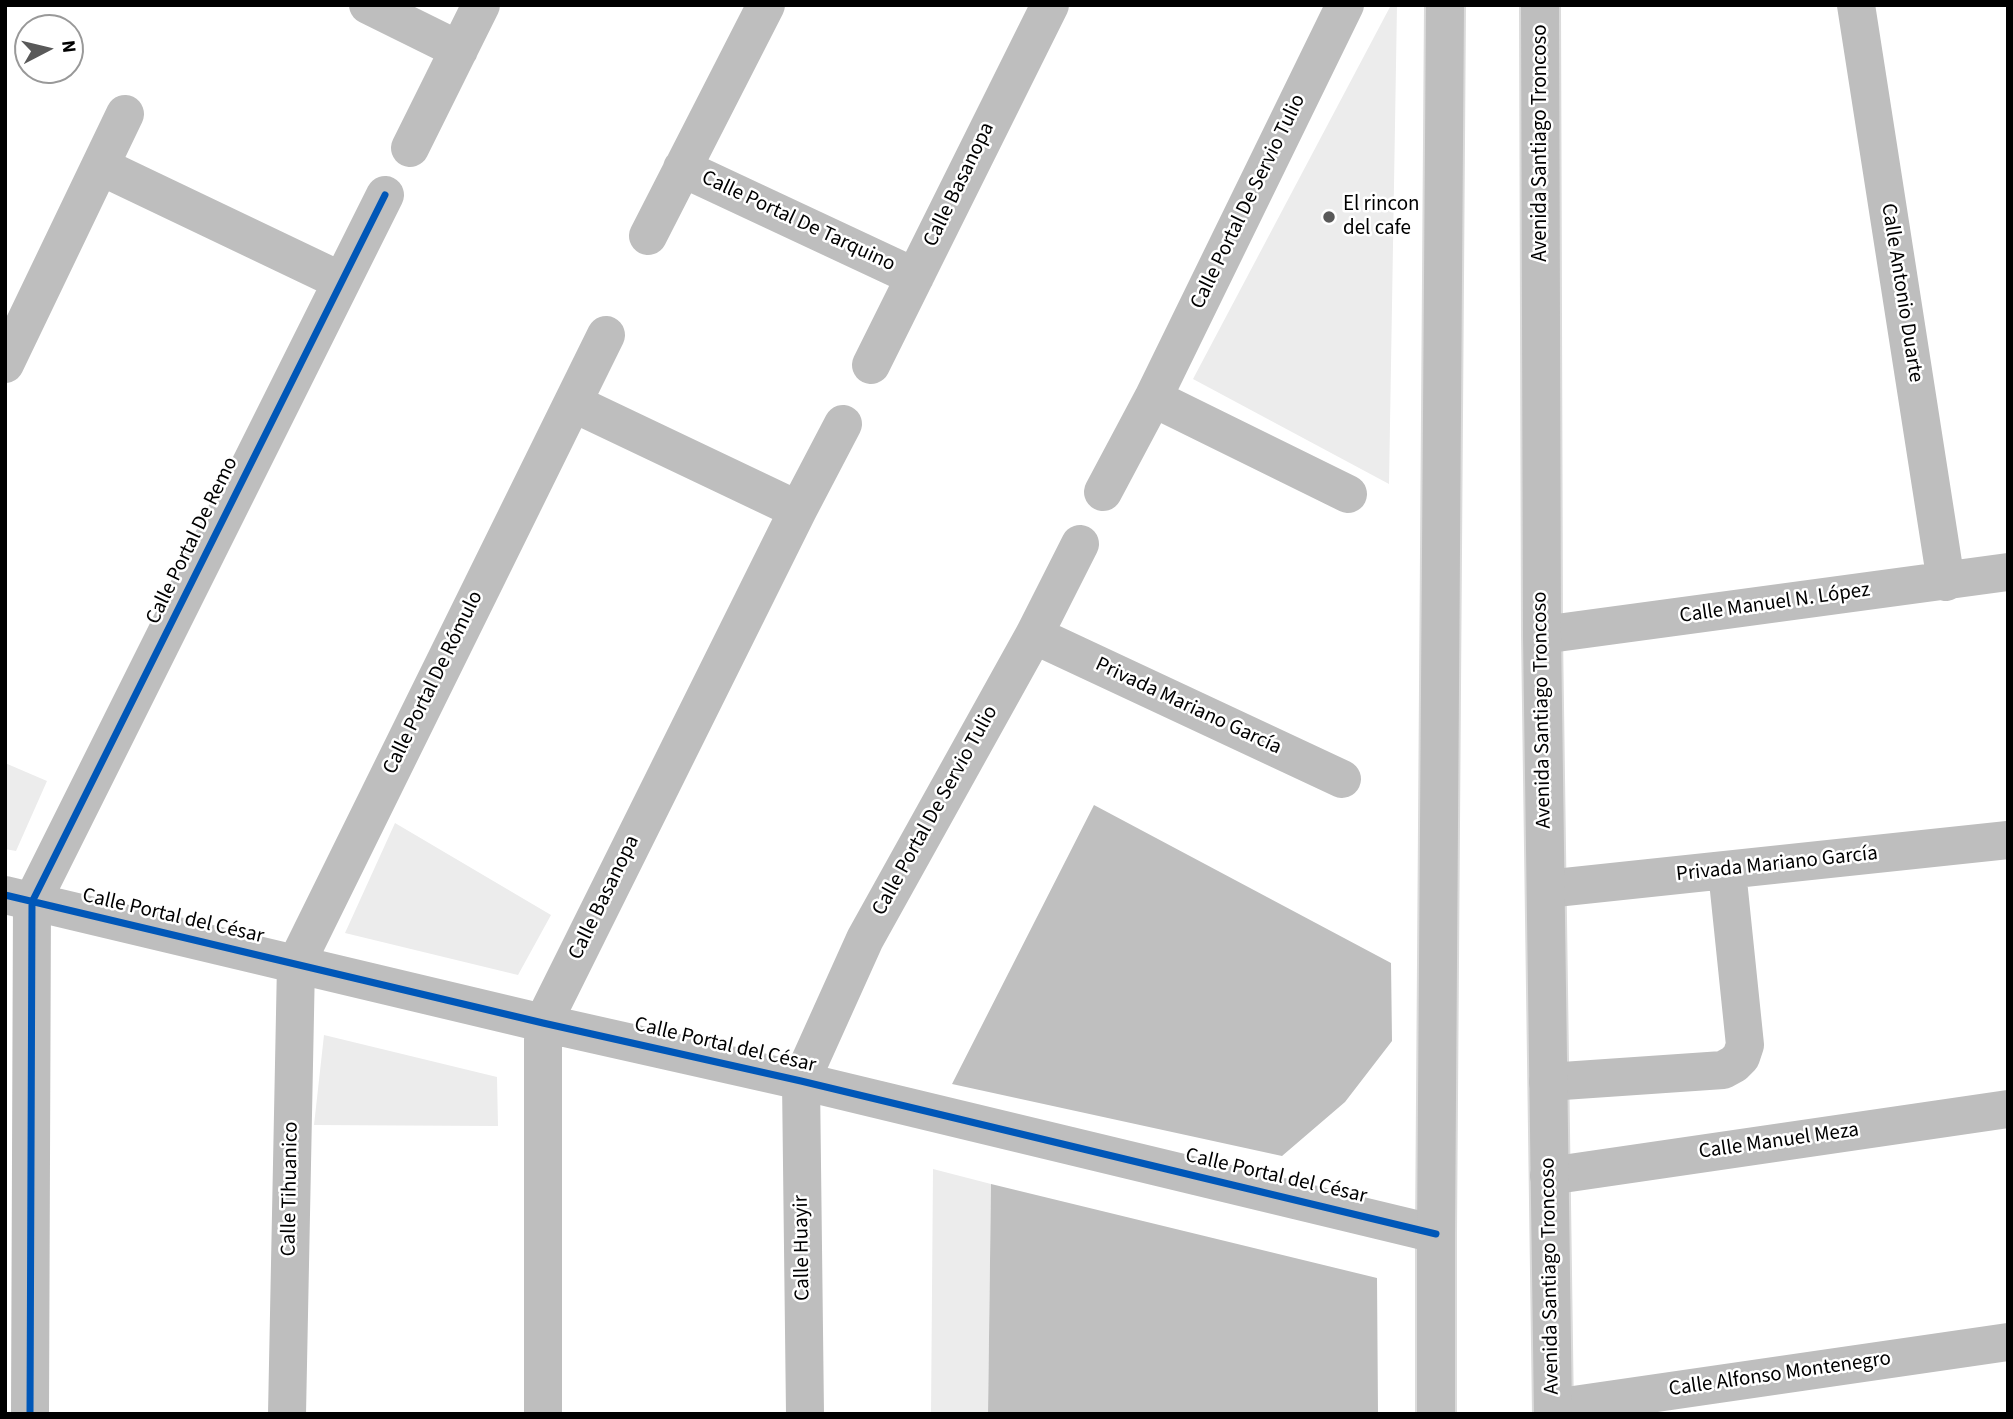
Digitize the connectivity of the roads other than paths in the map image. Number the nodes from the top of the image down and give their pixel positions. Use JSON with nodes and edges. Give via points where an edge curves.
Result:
{"nodes":[{"id":1,"x":368,"y":5,"type":"edge"},
{"id":2,"x":481,"y":5,"type":"edge"},
{"id":3,"x":766,"y":5,"type":"edge"},
{"id":4,"x":1049,"y":5,"type":"edge"},
{"id":5,"x":1345,"y":5,"type":"edge"},
{"id":6,"x":1445,"y":5,"type":"edge"},
{"id":7,"x":1541,"y":5,"type":"edge"},
{"id":8,"x":1856,"y":5,"type":"edge"},
{"id":9,"x":459,"y":50,"type":"junction"},
{"id":10,"x":125,"y":114,"type":"dead end"},
{"id":11,"x":410,"y":148,"type":"dead end"},
{"id":12,"x":100,"y":166,"type":"junction"},
{"id":13,"x":682,"y":168,"type":"junction"},
{"id":14,"x":385,"y":195,"type":"dead end"},
{"id":15,"x":648,"y":236,"type":"dead end"},
{"id":16,"x":915,"y":277,"type":"junction"},
{"id":17,"x":341,"y":281,"type":"junction"},
{"id":18,"x":606,"y":335,"type":"dead end"},
{"id":19,"x":5,"y":364,"type":"edge"},
{"id":20,"x":871,"y":365,"type":"dead end"},
{"id":21,"x":1153,"y":398,"type":"junction"},
{"id":22,"x":573,"y":403,"type":"junction"},
{"id":23,"x":843,"y":424,"type":"dead end"},
{"id":24,"x":1103,"y":492,"type":"dead end"},
{"id":25,"x":1348,"y":494,"type":"dead end"},
{"id":26,"x":797,"y":510,"type":"junction"},
{"id":27,"x":1080,"y":544,"type":"dead end"},
{"id":28,"x":2008,"y":572,"type":"edge"},
{"id":29,"x":1947,"y":582,"type":"junction"},
{"id":30,"x":1034,"y":635,"type":"junction"},
{"id":31,"x":1542,"y":635,"type":"junction"},
{"id":32,"x":1342,"y":779,"type":"dead end"},
{"id":33,"x":2008,"y":839,"type":"edge"},
{"id":34,"x":1727,"y":871,"type":"junction"},
{"id":35,"x":1546,"y":889,"type":"junction"},
{"id":36,"x":19,"y":899,"type":"edge"},
{"id":37,"x":296,"y":964,"type":"junction"},
{"id":38,"x":544,"y":1023,"type":"junction"},
{"id":39,"x":801,"y":1081,"type":"junction"},
{"id":40,"x":1548,"y":1082,"type":"junction"},
{"id":41,"x":2008,"y":1109,"type":"edge"},
{"id":42,"x":1549,"y":1176,"type":"junction"},
{"id":43,"x":1436,"y":1234,"type":"junction"},
{"id":44,"x":2008,"y":1342,"type":"edge"},
{"id":45,"x":1553,"y":1411,"type":"edge"},
{"id":46,"x":30,"y":1414,"type":"edge"},
{"id":47,"x":287,"y":1414,"type":"edge"},
{"id":48,"x":543,"y":1414,"type":"edge"},
{"id":49,"x":805,"y":1414,"type":"edge"},
{"id":50,"x":1436,"y":1414,"type":"edge"}],
"edges":[{"from":1,"to":9,"type":"street"},
{"from":2,"to":9,"type":"street"},
{"from":3,"to":13,"type":"street","name":"Calle Portal De Tarquino"},
{"from":4,"to":16,"type":"street","name":"Calle Basanopa"},
{"from":5,"to":21,"type":"street","name":"Calle Portal De Servio Tulio"},
{"from":6,"to":43,"type":"street"},
{"from":7,"to":31,"type":"street","name":"Avenida Santiago Troncoso"},
{"from":8,"to":29,"type":"street","name":"Calle Antonio Duarte"},
{"from":9,"to":11,"type":"street"},
{"from":10,"to":12,"type":"street"},
{"from":12,"to":17,"type":"street"},
{"from":12,"to":19,"type":"street"},
{"from":13,"to":15,"type":"street","name":"Calle Portal De Tarquino"},
{"from":13,"to":16,"type":"street","name":"Calle Portal De Tarquino"},
{"from":14,"to":17,"type":"street","name":"Calle Portal De Remo"},
{"from":16,"to":20,"type":"street","name":"Calle Basanopa"},
{"from":17,"to":36,"type":"street","name":"Calle Portal De Remo"},
{"from":18,"to":22,"type":"street","name":"Calle Portal De Rómulo"},
{"from":21,"to":24,"type":"street","name":"Calle Portal De Servio Tulio"},
{"from":21,"to":25,"type":"street"},
{"from":22,"to":26,"type":"street"},
{"from":22,"to":37,"type":"street","name":"Calle Portal De Rómulo"},
{"from":23,"to":26,"type":"street","name":"Calle Basanopa"},
{"from":26,"to":38,"type":"street","name":"Calle Basanopa"},
{"from":27,"to":30,"type":"street","name":"Calle Portal De Servio Tulio"},
{"from":28,"to":29,"type":"street","name":"Calle Manuel N. López"},
{"from":29,"to":31,"type":"street","name":"Calle Manuel N. López"},
{"from":30,"to":32,"type":"street","name":"Privada Mariano García"},
{"from":30,"to":39,"type":"street","name":"Calle Portal De Servio Tulio","via":[[865,939]]},
{"from":31,"to":35,"type":"street","name":"Avenida Santiago Troncoso"},
{"from":33,"to":34,"type":"street","name":"Privada Mariano García"},
{"from":34,"to":35,"type":"street","name":"Privada Mariano García"},
{"from":34,"to":40,"type":"street","via":[[1745,1045],[1741,1057],[1723,1070]]},
{"from":35,"to":40,"type":"street","name":"Avenida Santiago Troncoso"},
{"from":36,"to":37,"type":"street","name":"Calle Portal del César"},
{"from":36,"to":46,"type":"street"},
{"from":37,"to":38,"type":"street","name":"Calle Portal del César"},
{"from":37,"to":47,"type":"street","name":"Calle Tihuanico"},
{"from":38,"to":39,"type":"street","name":"Calle Portal del César"},
{"from":38,"to":48,"type":"street","name":"Calle Basanopa"},
{"from":39,"to":43,"type":"street","name":"Calle Portal del César"},
{"from":39,"to":49,"type":"street","name":"Calle Huayir"},
{"from":40,"to":42,"type":"street","name":"Avenida Santiago Troncoso"},
{"from":41,"to":42,"type":"street","name":"Calle Manuel Meza"},
{"from":42,"to":45,"type":"street","name":"Avenida Santiago Troncoso"},
{"from":43,"to":50,"type":"street"},
{"from":44,"to":45,"type":"street","name":"Calle Alfonso Montenegro"}]}
